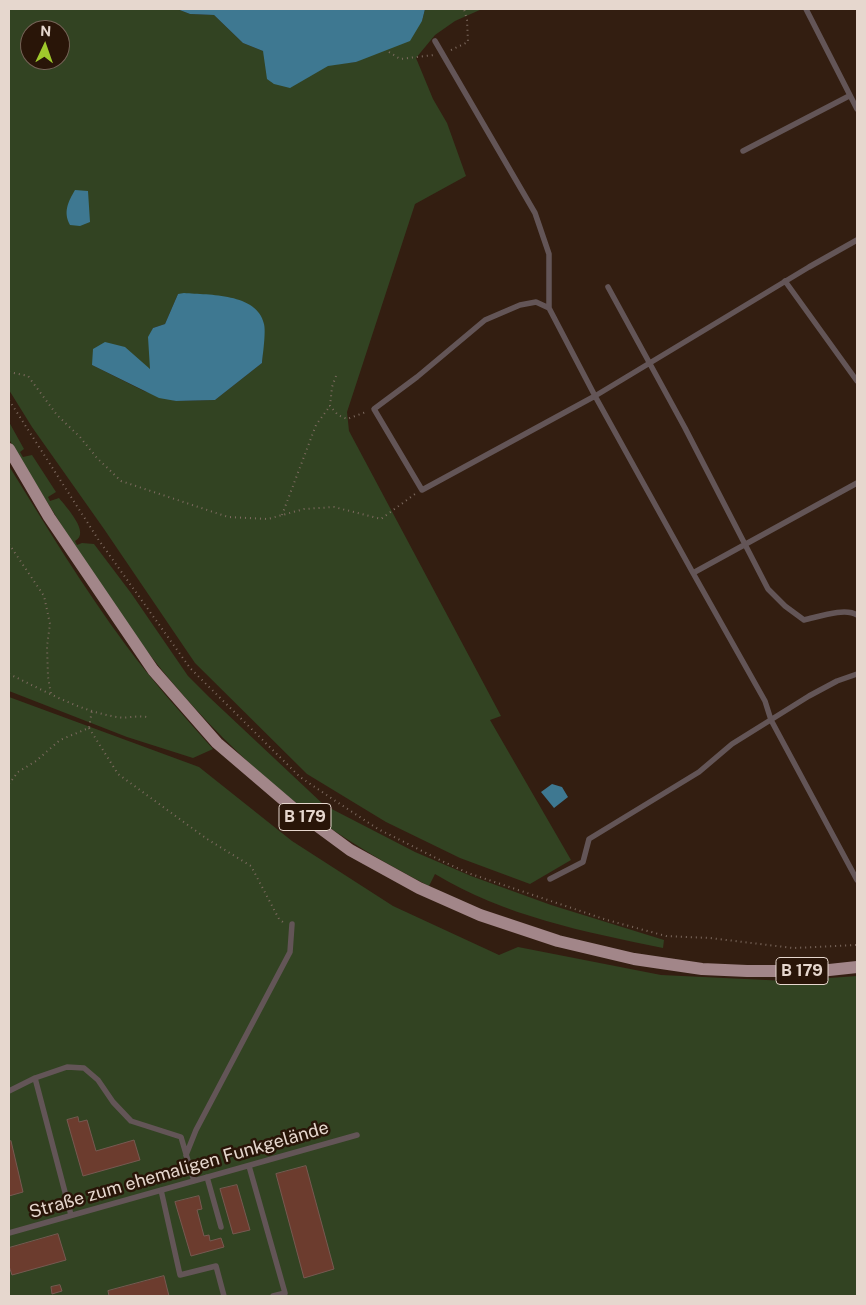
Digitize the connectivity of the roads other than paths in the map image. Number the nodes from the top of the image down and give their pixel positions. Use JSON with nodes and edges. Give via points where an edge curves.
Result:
{"nodes":[{"id":1,"x":806,"y":9,"type":"edge"},
{"id":2,"x":434,"y":41,"type":"dead end"},
{"id":3,"x":849,"y":96,"type":"junction"},
{"id":4,"x":857,"y":110,"type":"edge"},
{"id":5,"x":743,"y":151,"type":"dead end"},
{"id":6,"x":857,"y":240,"type":"edge"},
{"id":7,"x":785,"y":281,"type":"junction"},
{"id":8,"x":608,"y":287,"type":"dead end"},
{"id":9,"x":549,"y":308,"type":"junction"},
{"id":10,"x":649,"y":364,"type":"junction"},
{"id":11,"x":857,"y":381,"type":"edge"},
{"id":12,"x":595,"y":396,"type":"junction"},
{"id":13,"x":9,"y":449,"type":"edge"},
{"id":14,"x":857,"y":483,"type":"edge"},
{"id":15,"x":746,"y":544,"type":"junction"},
{"id":16,"x":692,"y":573,"type":"junction"},
{"id":17,"x":857,"y":615,"type":"edge"},
{"id":18,"x":857,"y":674,"type":"edge"},
{"id":19,"x":771,"y":720,"type":"junction"},
{"id":20,"x":550,"y":879,"type":"dead end"},
{"id":21,"x":857,"y":880,"type":"edge"},
{"id":22,"x":292,"y":926,"type":"road end"},
{"id":23,"x":857,"y":967,"type":"edge"},
{"id":24,"x":35,"y":1078,"type":"junction"},
{"id":25,"x":9,"y":1091,"type":"edge"},
{"id":26,"x":357,"y":1136,"type":"dead end"},
{"id":27,"x":186,"y":1155,"type":"junction"},
{"id":28,"x":249,"y":1166,"type":"junction"},
{"id":29,"x":207,"y":1177,"type":"junction"},
{"id":30,"x":194,"y":1181,"type":"junction"},
{"id":31,"x":161,"y":1190,"type":"junction"},
{"id":32,"x":71,"y":1215,"type":"junction"},
{"id":33,"x":221,"y":1228,"type":"dead end"},
{"id":34,"x":9,"y":1233,"type":"edge"},
{"id":35,"x":224,"y":1296,"type":"edge"},
{"id":36,"x":273,"y":1296,"type":"edge"}],
"edges":[{"from":1,"to":3,"type":"lane"},
{"from":2,"to":9,"type":"lane","via":[[535,213],[549,254]]},
{"from":3,"to":4,"type":"lane"},
{"from":3,"to":5,"type":"lane"},
{"from":6,"to":7,"type":"lane"},
{"from":7,"to":10,"type":"lane"},
{"from":7,"to":11,"type":"lane"},
{"from":8,"to":10,"type":"lane"},
{"from":9,"to":12,"type":"lane"},
{"from":9,"to":12,"type":"lane","via":[[536,302],[520,305],[485,320],[374,409],[422,490]]},
{"from":10,"to":12,"type":"lane"},
{"from":10,"to":15,"type":"lane"},
{"from":12,"to":16,"type":"lane"},
{"from":13,"to":23,"type":"main road","number":"B 179","via":[[50,517],[153,670],[217,743],[293,808],[350,850],[419,888],[480,915],[558,941],[634,960],[747,971],[820,971]]},
{"from":14,"to":15,"type":"lane"},
{"from":15,"to":16,"type":"lane"},
{"from":15,"to":17,"type":"lane","via":[[768,589],[804,620],[836,613],[853,612]]},
{"from":16,"to":19,"type":"lane","via":[[765,701]]},
{"from":18,"to":19,"type":"lane","via":[[836,681]]},
{"from":19,"to":20,"type":"lane","via":[[732,744],[699,772],[589,839],[583,862]]},
{"from":19,"to":21,"type":"lane"},
{"from":22,"to":27,"type":"lane","via":[[290,952]]},
{"from":24,"to":25,"type":"lane"},
{"from":24,"to":27,"type":"lane","via":[[67,1067],[84,1068],[131,1120],[180,1137]]},
{"from":24,"to":32,"type":"lane"},
{"from":26,"to":28,"type":"lane","name":"Straße zum ehemaligen Funkgelände"},
{"from":27,"to":30,"type":"lane"},
{"from":28,"to":29,"type":"lane","name":"Straße zum ehemaligen Funkgelände"},
{"from":28,"to":36,"type":"lane","via":[[285,1293]]},
{"from":29,"to":30,"type":"lane","name":"Straße zum ehemaligen Funkgelände"},
{"from":29,"to":33,"type":"lane"},
{"from":30,"to":31,"type":"lane","name":"Straße zum ehemaligen Funkgelände"},
{"from":31,"to":32,"type":"lane","name":"Straße zum ehemaligen Funkgelände"},
{"from":31,"to":35,"type":"lane","via":[[180,1275],[216,1266]]},
{"from":32,"to":34,"type":"lane","name":"Straße zum ehemaligen Funkgelände"}]}
